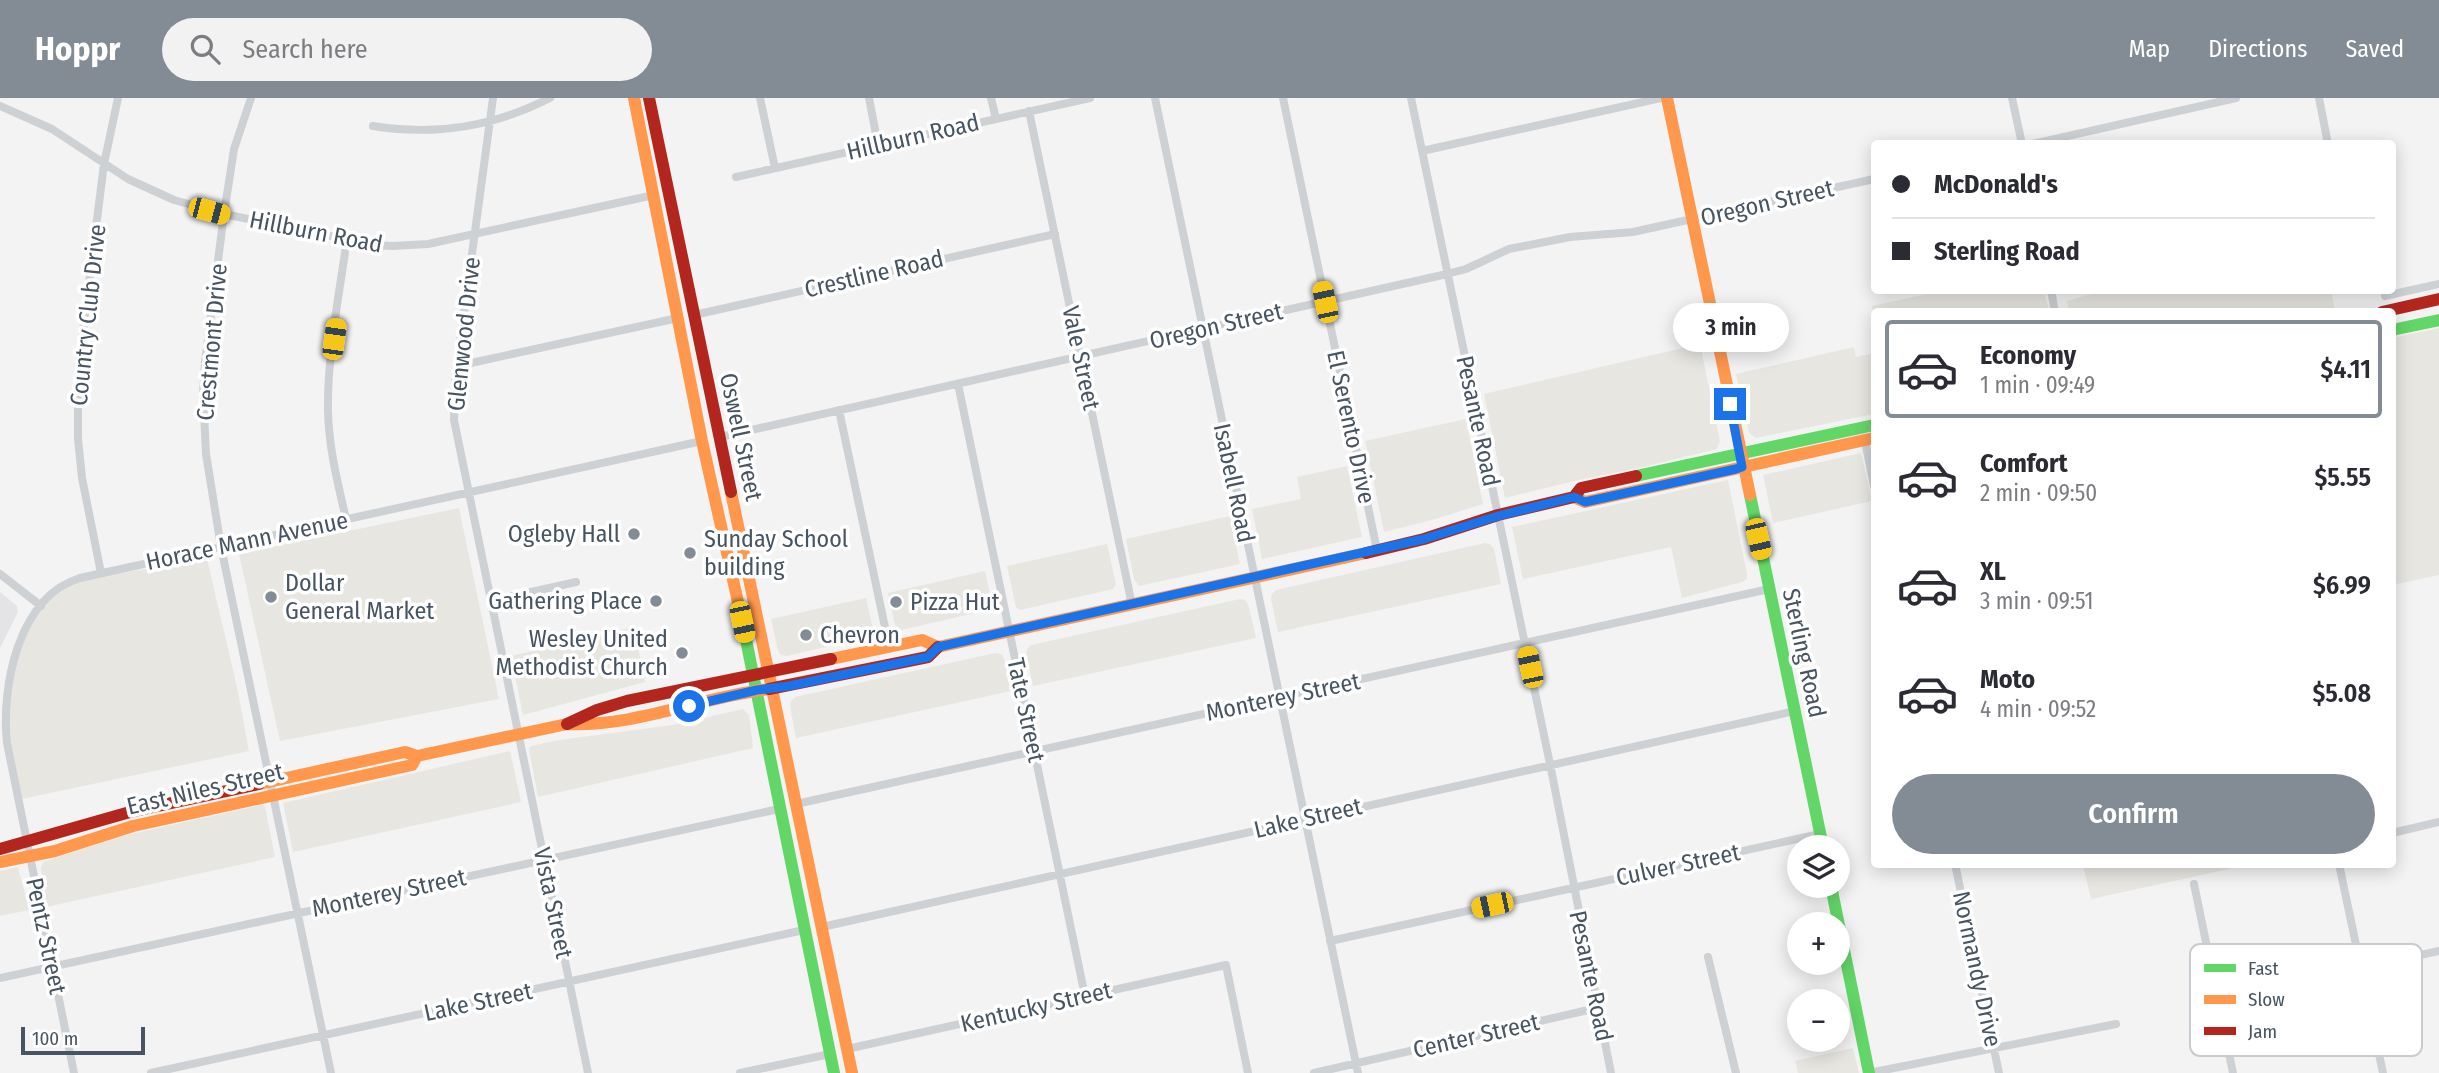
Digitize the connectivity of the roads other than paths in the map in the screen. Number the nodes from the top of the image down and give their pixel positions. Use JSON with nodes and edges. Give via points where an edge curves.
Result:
{"nodes":[{"id":1,"x":118,"y":98,"type":"edge"},
{"id":2,"x":251,"y":98,"type":"edge"},
{"id":3,"x":492,"y":98,"type":"edge"},
{"id":4,"x":550,"y":98,"type":"edge"},
{"id":5,"x":634,"y":98,"type":"edge"},
{"id":6,"x":649,"y":98,"type":"edge"},
{"id":7,"x":760,"y":98,"type":"edge"},
{"id":8,"x":869,"y":98,"type":"edge"},
{"id":9,"x":991,"y":98,"type":"edge"},
{"id":10,"x":1090,"y":98,"type":"edge"},
{"id":11,"x":1154,"y":98,"type":"edge"},
{"id":12,"x":1283,"y":98,"type":"edge"},
{"id":13,"x":1411,"y":98,"type":"edge"},
{"id":14,"x":1661,"y":98,"type":"edge"},
{"id":15,"x":1667,"y":98,"type":"edge"},
{"id":16,"x":2012,"y":98,"type":"edge"},
{"id":17,"x":2236,"y":98,"type":"edge"},
{"id":18,"x":2319,"y":98,"type":"edge"},
{"id":19,"x":0,"y":106,"type":"edge"},
{"id":20,"x":1029,"y":111,"type":"junction"},
{"id":21,"x":996,"y":119,"type":"junction"},
{"id":22,"x":490,"y":122,"type":"junction"},
{"id":23,"x":373,"y":126,"type":"dead end"},
{"id":24,"x":2021,"y":140,"type":"edge"},
{"id":25,"x":2050,"y":140,"type":"edge"},
{"id":26,"x":2328,"y":140,"type":"edge"},
{"id":27,"x":878,"y":145,"type":"junction"},
{"id":28,"x":1422,"y":150,"type":"junction"},
{"id":29,"x":104,"y":164,"type":"junction"},
{"id":30,"x":775,"y":168,"type":"junction"},
{"id":31,"x":736,"y":177,"type":"dead end"},
{"id":32,"x":1871,"y":180,"type":"edge"},
{"id":33,"x":654,"y":195,"type":"junction"},
{"id":34,"x":224,"y":215,"type":"junction"},
{"id":35,"x":1692,"y":219,"type":"junction"},
{"id":36,"x":1055,"y":234,"type":"junction"},
{"id":37,"x":475,"y":235,"type":"junction"},
{"id":38,"x":347,"y":239,"type":"junction"},
{"id":39,"x":1447,"y":274,"type":"junction"},
{"id":40,"x":2439,"y":284,"type":"edge"},
{"id":41,"x":2396,"y":291,"type":"edge"},
{"id":42,"x":2439,"y":299,"type":"edge"},
{"id":43,"x":1325,"y":302,"type":"junction"},
{"id":44,"x":2396,"y":309,"type":"edge"},
{"id":45,"x":694,"y":315,"type":"junction"},
{"id":46,"x":678,"y":318,"type":"junction"},
{"id":47,"x":2439,"y":320,"type":"edge"},
{"id":48,"x":1202,"y":329,"type":"junction"},
{"id":49,"x":2396,"y":329,"type":"edge"},
{"id":50,"x":685,"y":349,"type":"junction"},
{"id":51,"x":1080,"y":356,"type":"junction"},
{"id":52,"x":457,"y":366,"type":"junction"},
{"id":53,"x":958,"y":384,"type":"junction"},
{"id":54,"x":839,"y":410,"type":"junction"},
{"id":55,"x":1871,"y":426,"type":"edge"},
{"id":56,"x":720,"y":437,"type":"junction"},
{"id":57,"x":1871,"y":437,"type":"edge"},
{"id":58,"x":702,"y":440,"type":"junction"},
{"id":59,"x":1740,"y":453,"type":"junction"},
{"id":60,"x":1742,"y":467,"type":"junction"},
{"id":61,"x":468,"y":492,"type":"junction"},
{"id":62,"x":1574,"y":497,"type":"junction"},
{"id":63,"x":1498,"y":516,"type":"junction"},
{"id":64,"x":346,"y":519,"type":"junction"},
{"id":65,"x":738,"y":529,"type":"junction"},
{"id":66,"x":221,"y":547,"type":"junction"},
{"id":67,"x":1377,"y":550,"type":"junction"},
{"id":68,"x":101,"y":573,"type":"junction"},
{"id":69,"x":0,"y":574,"type":"edge"},
{"id":70,"x":1254,"y":578,"type":"junction"},
{"id":71,"x":576,"y":582,"type":"dead end"},
{"id":72,"x":1769,"y":589,"type":"junction"},
{"id":73,"x":491,"y":601,"type":"junction"},
{"id":74,"x":1132,"y":605,"type":"junction"},
{"id":75,"x":41,"y":606,"type":"junction"},
{"id":76,"x":1009,"y":632,"type":"junction"},
{"id":77,"x":1525,"y":643,"type":"junction"},
{"id":78,"x":889,"y":646,"type":"junction"},
{"id":79,"x":938,"y":647,"type":"junction"},
{"id":80,"x":768,"y":672,"type":"junction"},
{"id":81,"x":753,"y":674,"type":"junction"},
{"id":82,"x":771,"y":688,"type":"junction"},
{"id":83,"x":757,"y":690,"type":"junction"},
{"id":84,"x":1280,"y":698,"type":"junction"},
{"id":85,"x":1795,"y":711,"type":"junction"},
{"id":86,"x":567,"y":724,"type":"junction"},
{"id":87,"x":518,"y":734,"type":"junction"},
{"id":88,"x":1034,"y":752,"type":"junction"},
{"id":89,"x":1550,"y":764,"type":"junction"},
{"id":90,"x":272,"y":788,"type":"junction"},
{"id":91,"x":796,"y":804,"type":"junction"},
{"id":92,"x":779,"y":809,"type":"junction"},
{"id":93,"x":1305,"y":818,"type":"junction"},
{"id":94,"x":2439,"y":822,"type":"edge"},
{"id":95,"x":2396,"y":832,"type":"edge"},
{"id":96,"x":1820,"y":834,"type":"joint"},
{"id":97,"x":26,"y":841,"type":"junction"},
{"id":98,"x":0,"y":849,"type":"edge"},
{"id":99,"x":29,"y":856,"type":"junction"},
{"id":100,"x":544,"y":859,"type":"junction"},
{"id":101,"x":0,"y":862,"type":"edge"},
{"id":102,"x":1956,"y":868,"type":"edge"},
{"id":103,"x":2340,"y":868,"type":"edge"},
{"id":104,"x":1060,"y":873,"type":"junction"},
{"id":105,"x":2194,"y":884,"type":"dead end"},
{"id":106,"x":1573,"y":887,"type":"junction"},
{"id":107,"x":1833,"y":898,"type":"edge"},
{"id":108,"x":298,"y":913,"type":"junction"},
{"id":109,"x":821,"y":927,"type":"junction"},
{"id":110,"x":804,"y":930,"type":"junction"},
{"id":111,"x":1330,"y":941,"type":"junction"},
{"id":112,"x":2206,"y":944,"type":"edge"},
{"id":113,"x":2356,"y":944,"type":"edge"},
{"id":114,"x":1708,"y":957,"type":"dead end"},
{"id":115,"x":52,"y":967,"type":"junction"},
{"id":116,"x":0,"y":978,"type":"edge"},
{"id":117,"x":569,"y":982,"type":"junction"},
{"id":118,"x":1085,"y":996,"type":"junction"},
{"id":119,"x":1597,"y":1008,"type":"junction"},
{"id":120,"x":2116,"y":1024,"type":"dead end"},
{"id":121,"x":323,"y":1035,"type":"junction"},
{"id":122,"x":847,"y":1049,"type":"junction"},
{"id":123,"x":1994,"y":1050,"type":"junction"},
{"id":124,"x":830,"y":1054,"type":"junction"},
{"id":125,"x":1357,"y":1068,"type":"edge"},
{"id":126,"x":74,"y":1073,"type":"edge"},
{"id":127,"x":151,"y":1073,"type":"edge"},
{"id":128,"x":331,"y":1073,"type":"edge"},
{"id":129,"x":588,"y":1073,"type":"edge"},
{"id":130,"x":740,"y":1073,"type":"edge"},
{"id":131,"x":834,"y":1073,"type":"edge"},
{"id":132,"x":852,"y":1073,"type":"edge"},
{"id":133,"x":1248,"y":1073,"type":"edge"},
{"id":134,"x":1314,"y":1073,"type":"edge"},
{"id":135,"x":1611,"y":1073,"type":"edge"},
{"id":136,"x":1736,"y":1073,"type":"edge"},
{"id":137,"x":1869,"y":1073,"type":"edge"},
{"id":138,"x":1998,"y":1073,"type":"edge"}],
"edges":[{"from":1,"to":29,"type":"street","name":"Country Club Drive"},
{"from":2,"to":34,"type":"street","name":"Crestmont Drive","via":[[234,149]]},
{"from":3,"to":22,"type":"street","name":"Glenwood Drive"},
{"from":4,"to":22,"type":"street"},
{"from":5,"to":33,"type":"main road","name":"Oswell Street"},
{"from":6,"to":45,"type":"main road","name":"Oswell Street"},
{"from":7,"to":30,"type":"street"},
{"from":8,"to":27,"type":"street"},
{"from":9,"to":21,"type":"street"},
{"from":10,"to":20,"type":"street","name":"Hillburn Road"},
{"from":11,"to":48,"type":"street","name":"Isabell Road"},
{"from":12,"to":43,"type":"street","name":"El Serento Drive"},
{"from":13,"to":28,"type":"street","name":"Pesante Road"},
{"from":14,"to":28,"type":"street"},
{"from":15,"to":35,"type":"main road","name":"Sterling Road"},
{"from":16,"to":24,"type":"street"},
{"from":17,"to":25,"type":"street"},
{"from":18,"to":26,"type":"street"},
{"from":19,"to":29,"type":"street","name":"Hillburn Road","via":[[52,129]]},
{"from":20,"to":21,"type":"street","name":"Hillburn Road"},
{"from":20,"to":36,"type":"street","name":"Vale Street"},
{"from":21,"to":27,"type":"street","name":"Hillburn Road"},
{"from":22,"to":23,"type":"street","via":[[439,131]]},
{"from":22,"to":37,"type":"street","name":"Glenwood Drive"},
{"from":27,"to":30,"type":"street","name":"Hillburn Road"},
{"from":28,"to":39,"type":"street","name":"Pesante Road"},
{"from":29,"to":34,"type":"street","name":"Hillburn Road","via":[[153,191]]},
{"from":29,"to":68,"type":"street","name":"Country Club Drive","via":[[82,330],[77,409],[84,488]]},
{"from":30,"to":31,"type":"street","name":"Hillburn Road"},
{"from":32,"to":35,"type":"street","name":"Oregon Street"},
{"from":33,"to":37,"type":"street","name":"Hillburn Road"},
{"from":33,"to":46,"type":"main road","name":"Oswell Street"},
{"from":34,"to":38,"type":"street","name":"Hillburn Road"},
{"from":34,"to":66,"type":"street","name":"Crestmont Drive","via":[[203,393],[206,454]]},
{"from":35,"to":39,"type":"street","name":"Oregon Street","via":[[1633,232],[1520,246]]},
{"from":35,"to":59,"type":"main road","name":"Sterling Road"},
{"from":36,"to":45,"type":"street","name":"Crestline Road"},
{"from":36,"to":51,"type":"street","name":"Vale Street"},
{"from":37,"to":38,"type":"street","name":"Hillburn Road","via":[[412,246]]},
{"from":37,"to":52,"type":"street","name":"Glenwood Drive"},
{"from":38,"to":64,"type":"street","via":[[328,413]]},
{"from":39,"to":43,"type":"street","name":"Oregon Street"},
{"from":39,"to":63,"type":"street","name":"Pesante Road"},
{"from":40,"to":41,"type":"street"},
{"from":42,"to":44,"type":"main road"},
{"from":43,"to":48,"type":"street","name":"Oregon Street"},
{"from":43,"to":67,"type":"street","name":"El Serento Drive"},
{"from":45,"to":56,"type":"main road","name":"Oswell Street"},
{"from":46,"to":50,"type":"main road","name":"Oswell Street"},
{"from":46,"to":52,"type":"street"},
{"from":47,"to":49,"type":"main road"},
{"from":48,"to":51,"type":"street","name":"Oregon Street"},
{"from":48,"to":70,"type":"street","name":"Isabell Road"},
{"from":50,"to":56,"type":"main road","via":[[695,369],[709,429]]},
{"from":50,"to":58,"type":"main road","name":"Oswell Street"},
{"from":51,"to":53,"type":"street","name":"Oregon Street"},
{"from":51,"to":74,"type":"street","name":"Vale Street"},
{"from":52,"to":61,"type":"street","name":"Glenwood Drive","via":[[454,420]]},
{"from":53,"to":54,"type":"street","name":"Oregon Street"},
{"from":53,"to":76,"type":"street","name":"Tate Street"},
{"from":54,"to":56,"type":"street","name":"Oregon Street"},
{"from":54,"to":78,"type":"street"},
{"from":55,"to":59,"type":"main road","name":"East Niles Street"},
{"from":56,"to":65,"type":"main road","name":"Oswell Street"},
{"from":57,"to":60,"type":"main road","name":"East Niles Street"},
{"from":58,"to":61,"type":"street","name":"Horace Mann Avenue"},
{"from":58,"to":65,"type":"main road","via":[[712,446],[725,502]]},
{"from":58,"to":81,"type":"main road","name":"Oswell Street"},
{"from":59,"to":60,"type":"main road","name":"Sterling Road"},
{"from":59,"to":62,"type":"main road","name":"East Niles Street","via":[[1581,488]]},
{"from":60,"to":62,"type":"main road","name":"East Niles Street","via":[[1585,502]]},
{"from":60,"to":72,"type":"main road","name":"Sterling Road"},
{"from":61,"to":64,"type":"street","name":"Horace Mann Avenue"},
{"from":61,"to":73,"type":"street","name":"Glenwood Drive"},
{"from":62,"to":63,"type":"main road","name":"East Niles Street"},
{"from":63,"to":67,"type":"main road","name":"East Niles Street"},
{"from":63,"to":77,"type":"street","name":"Pesante Road"},
{"from":64,"to":66,"type":"street","name":"Horace Mann Avenue"},
{"from":65,"to":80,"type":"main road","name":"Oswell Street"},
{"from":66,"to":68,"type":"street","name":"Horace Mann Avenue"},
{"from":66,"to":90,"type":"street","name":"Crestmont Drive"},
{"from":67,"to":70,"type":"main road","name":"East Niles Street"},
{"from":68,"to":75,"type":"street","name":"Horace Mann Avenue","via":[[60,586]]},
{"from":69,"to":75,"type":"street"},
{"from":70,"to":74,"type":"main road","name":"East Niles Street"},
{"from":70,"to":84,"type":"street","name":"Isabell Road"},
{"from":71,"to":73,"type":"street"},
{"from":72,"to":77,"type":"street","name":"Monterey Street"},
{"from":72,"to":85,"type":"main road","name":"Sterling Road"},
{"from":73,"to":87,"type":"street","name":"Glenwood Drive"},
{"from":74,"to":76,"type":"main road","name":"East Niles Street"},
{"from":75,"to":97,"type":"street","name":"Horace Mann Avenue","via":[[17,649],[5,705],[7,743]]},
{"from":76,"to":79,"type":"main road","name":"East Niles Street"},
{"from":76,"to":88,"type":"street","name":"Tate Street"},
{"from":77,"to":84,"type":"street","name":"Monterey Street"},
{"from":77,"to":89,"type":"street","name":"Pesante Road"},
{"from":78,"to":79,"type":"main road","name":"East Niles Street","via":[[922,640]]},
{"from":78,"to":80,"type":"main road","name":"East Niles Street"},
{"from":79,"to":82,"type":"main road","name":"East Niles Street","via":[[928,657]]},
{"from":80,"to":81,"type":"main road","name":"East Niles Street"},
{"from":80,"to":82,"type":"main road","name":"Oswell Street"},
{"from":81,"to":83,"type":"main road","name":"Oswell Street"},
{"from":81,"to":86,"type":"main road","name":"East Niles Street","via":[[599,707]]},
{"from":82,"to":83,"type":"main road","name":"East Niles Street"},
{"from":82,"to":91,"type":"main road","name":"Oswell Street"},
{"from":83,"to":86,"type":"main road","name":"East Niles Street","via":[[602,723]]},
{"from":83,"to":92,"type":"main road","name":"Oswell Street"},
{"from":84,"to":88,"type":"street","name":"Monterey Street"},
{"from":84,"to":93,"type":"street","name":"Isabell Road"},
{"from":85,"to":89,"type":"street","name":"Lake Street"},
{"from":85,"to":96,"type":"main road","name":"Sterling Road"},
{"from":86,"to":87,"type":"main road","name":"East Niles Street"},
{"from":87,"to":90,"type":"main road","name":"East Niles Street","via":[[417,756],[405,752]]},
{"from":87,"to":100,"type":"street","name":"Vista Street"},
{"from":88,"to":91,"type":"street","name":"Monterey Street"},
{"from":88,"to":104,"type":"street","name":"Tate Street"},
{"from":89,"to":93,"type":"street","name":"Lake Street"},
{"from":89,"to":106,"type":"street","name":"Pesante Road"},
{"from":90,"to":97,"type":"main road","name":"East Niles Street","via":[[130,812]]},
{"from":90,"to":99,"type":"main road","name":"East Niles Street"},
{"from":90,"to":108,"type":"street","name":"Crestmont Drive"},
{"from":91,"to":109,"type":"main road","name":"Oswell Street"},
{"from":92,"to":100,"type":"street","name":"Monterey Street"},
{"from":92,"to":110,"type":"main road","name":"Oswell Street"},
{"from":93,"to":104,"type":"street","name":"Lake Street"},
{"from":93,"to":111,"type":"street","name":"Isabell Road"},
{"from":94,"to":95,"type":"street"},
{"from":96,"to":106,"type":"street","name":"Culver Street"},
{"from":97,"to":98,"type":"main road","name":"East Niles Street"},
{"from":97,"to":99,"type":"street","name":"Pentz Street"},
{"from":99,"to":101,"type":"main road","name":"East Niles Street"},
{"from":99,"to":115,"type":"street","name":"Pentz Street"},
{"from":100,"to":108,"type":"street","name":"Monterey Street"},
{"from":100,"to":117,"type":"street","name":"Vista Street"},
{"from":102,"to":123,"type":"street","name":"Normandy Drive"},
{"from":103,"to":113,"type":"street"},
{"from":104,"to":109,"type":"street","name":"Lake Street"},
{"from":104,"to":118,"type":"street","name":"Tate Street"},
{"from":105,"to":112,"type":"street"},
{"from":106,"to":111,"type":"street","name":"Culver Street"},
{"from":106,"to":119,"type":"street","name":"Pesante Road"},
{"from":107,"to":137,"type":"main road"},
{"from":108,"to":115,"type":"street","name":"Monterey Street"},
{"from":108,"to":121,"type":"street","name":"Crestmont Drive"},
{"from":109,"to":122,"type":"main road","name":"Oswell Street"},
{"from":110,"to":117,"type":"street","name":"Lake Street"},
{"from":110,"to":124,"type":"main road","name":"Oswell Street"},
{"from":111,"to":125,"type":"street","name":"Isabell Road"},
{"from":114,"to":136,"type":"street"},
{"from":115,"to":116,"type":"street","name":"Monterey Street"},
{"from":115,"to":126,"type":"street","name":"Pentz Street"},
{"from":117,"to":121,"type":"street","name":"Lake Street"},
{"from":117,"to":129,"type":"street","name":"Vista Street"},
{"from":118,"to":122,"type":"street","name":"Kentucky Street"},
{"from":118,"to":133,"type":"street","name":"Kentucky Street","via":[[1226,965]]},
{"from":119,"to":125,"type":"street","name":"Center Street"},
{"from":119,"to":135,"type":"street","name":"Pesante Road"},
{"from":120,"to":123,"type":"street"},
{"from":121,"to":127,"type":"street","name":"Lake Street"},
{"from":121,"to":128,"type":"street","name":"Crestmont Drive"},
{"from":122,"to":132,"type":"main road","name":"Oswell Street"},
{"from":123,"to":137,"type":"street"},
{"from":123,"to":138,"type":"street","name":"Normandy Drive"},
{"from":124,"to":130,"type":"street"},
{"from":124,"to":131,"type":"main road","name":"Oswell Street"},
{"from":125,"to":134,"type":"street","name":"Center Street"}]}
